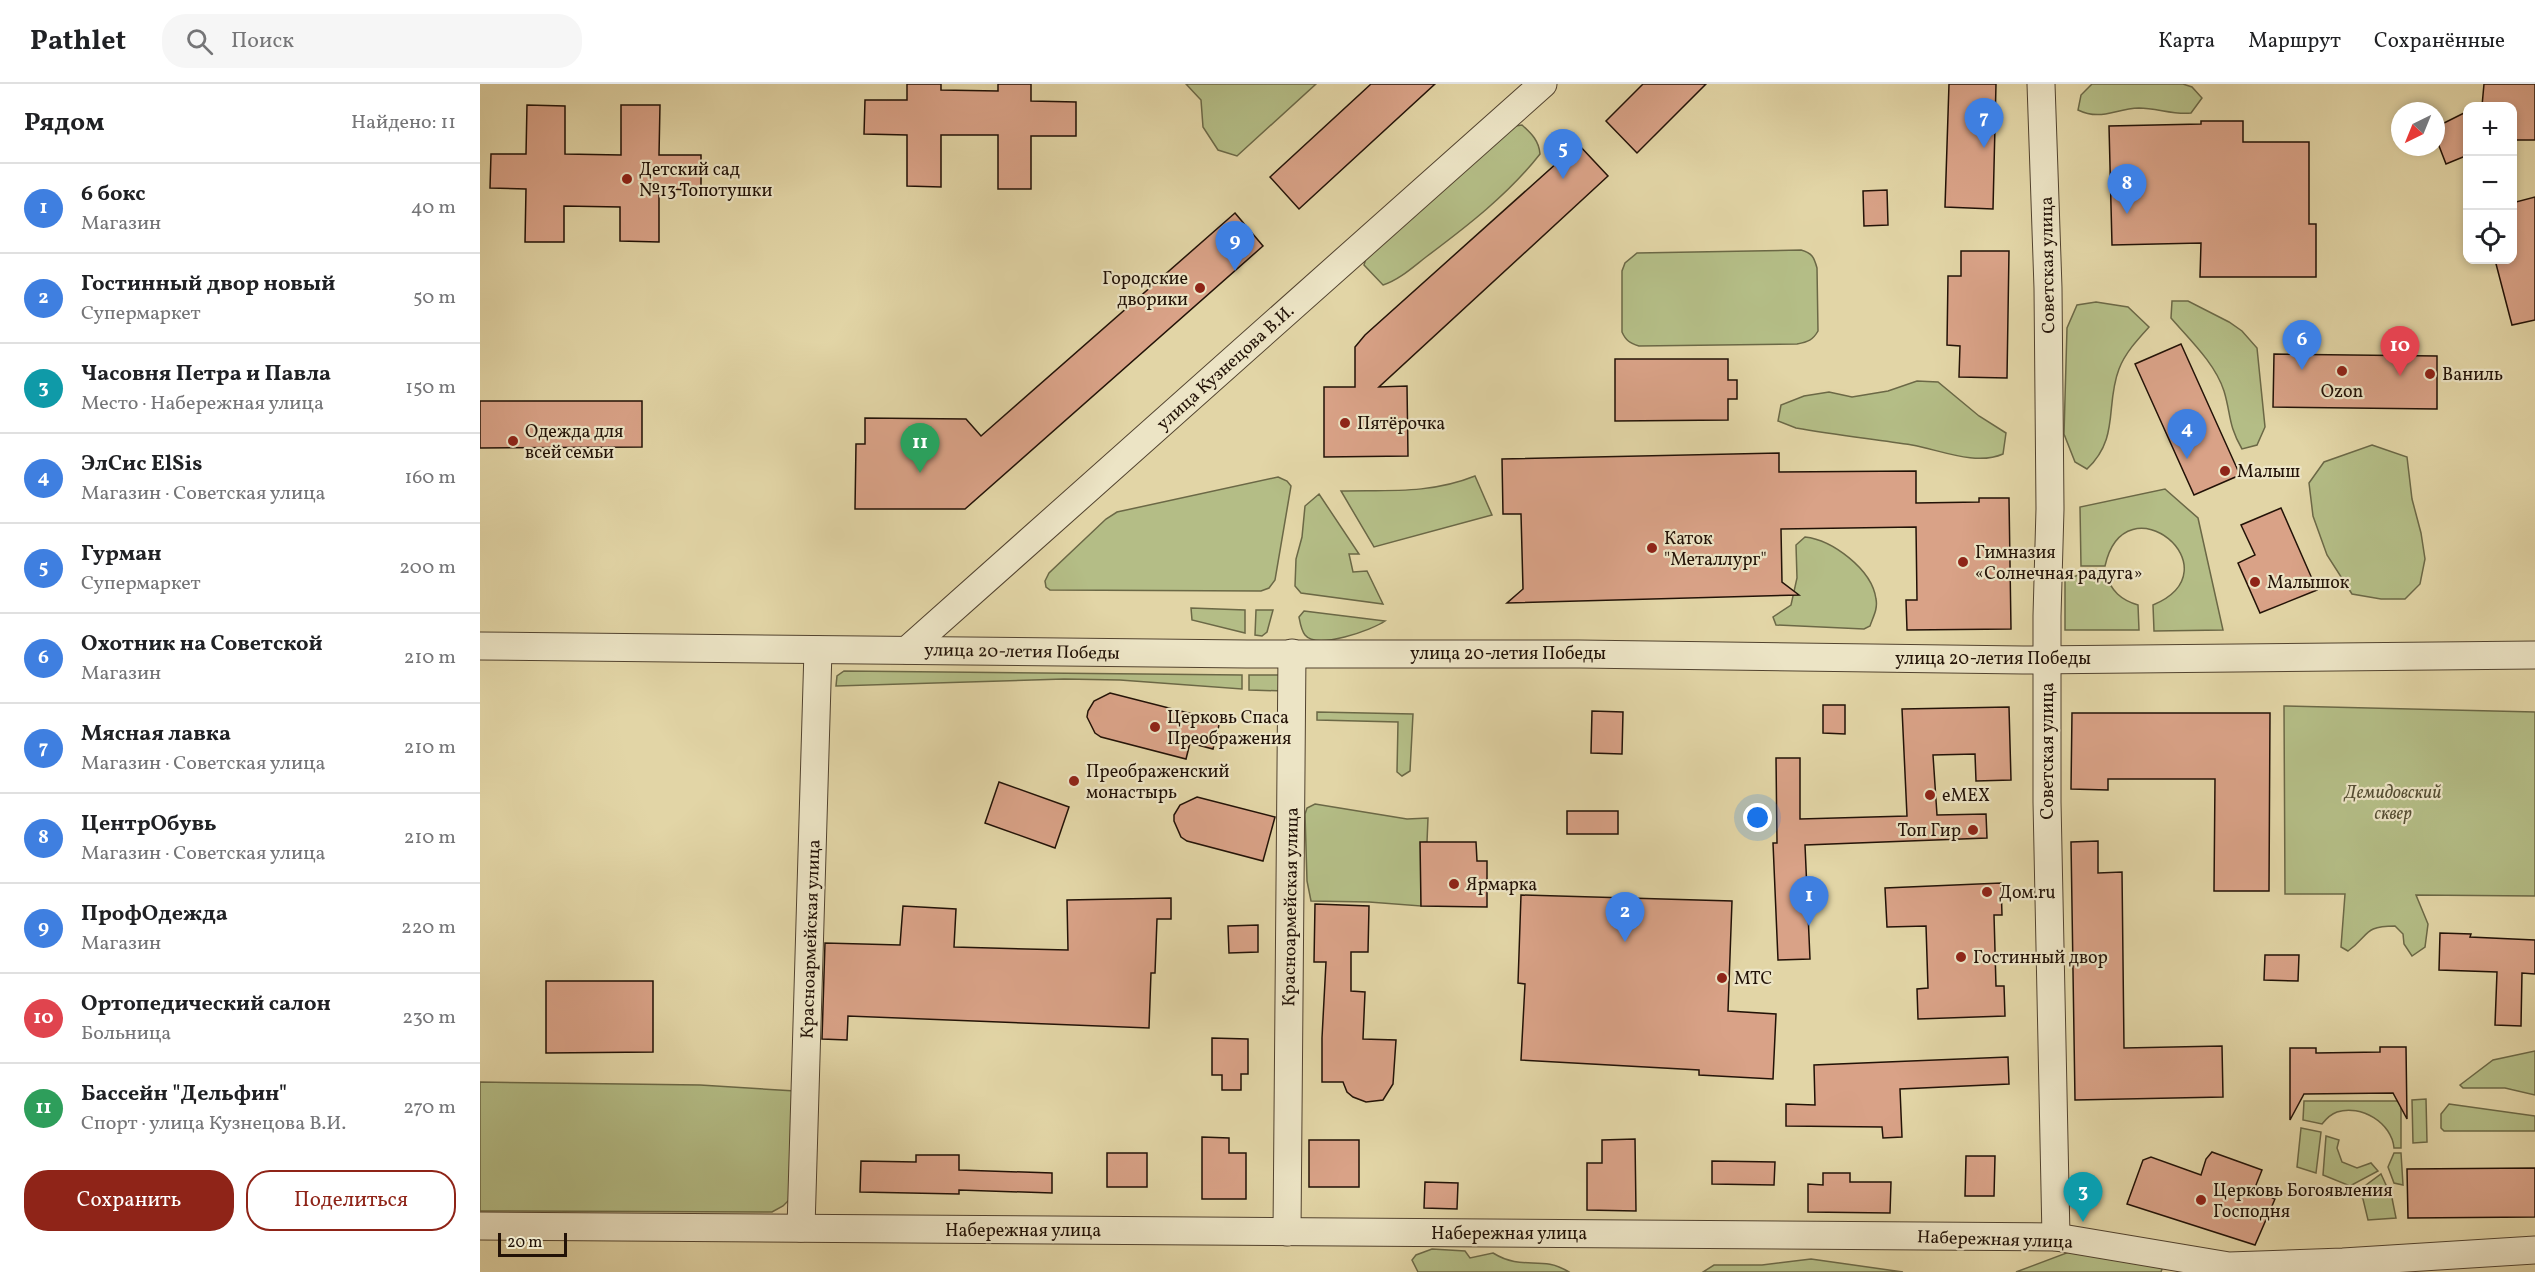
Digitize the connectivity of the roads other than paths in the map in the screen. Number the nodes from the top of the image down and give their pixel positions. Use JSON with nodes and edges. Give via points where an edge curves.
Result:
{"nodes":[{"id":1,"x":1543,"y":84,"type":"edge"},
{"id":2,"x":2041,"y":84,"type":"edge"},
{"id":3,"x":480,"y":646,"type":"edge"},
{"id":4,"x":818,"y":650,"type":"junction"},
{"id":5,"x":907,"y":650,"type":"junction"},
{"id":6,"x":1292,"y":653,"type":"junction"},
{"id":7,"x":2535,"y":655,"type":"edge"},
{"id":8,"x":2047,"y":659,"type":"junction"},
{"id":9,"x":480,"y":1226,"type":"edge"},
{"id":10,"x":801,"y":1228,"type":"junction"},
{"id":11,"x":1287,"y":1232,"type":"junction"},
{"id":12,"x":2056,"y":1237,"type":"junction"},
{"id":13,"x":2535,"y":1250,"type":"edge"},
{"id":14,"x":2169,"y":1264,"type":"edge"}],
"edges":[{"from":1,"to":5,"type":"street","name":"улица Кузнецова В.И."},
{"from":2,"to":8,"type":"street","name":"Советская улица","via":[[2048,268]]},
{"from":3,"to":4,"type":"street","name":"улица 20-летия Победы"},
{"from":4,"to":5,"type":"street","name":"улица 20-летия Победы"},
{"from":4,"to":10,"type":"street","name":"Красноармейская улица"},
{"from":5,"to":6,"type":"street","name":"улица 20-летия Победы"},
{"from":6,"to":8,"type":"street","name":"улица 20-летия Победы"},
{"from":6,"to":11,"type":"street","name":"Красноармейская улица"},
{"from":7,"to":8,"type":"street","name":"улица 20-летия Победы"},
{"from":8,"to":12,"type":"street","name":"Советская улица"},
{"from":9,"to":10,"type":"street","name":"Набережная улица"},
{"from":10,"to":11,"type":"street","name":"Набережная улица"},
{"from":11,"to":12,"type":"street","name":"Набережная улица"},
{"from":12,"to":14,"type":"street","name":"Набережная улица"},
{"from":13,"to":14,"type":"street","name":"Набережная улица","via":[[2343,1262]]}]}
